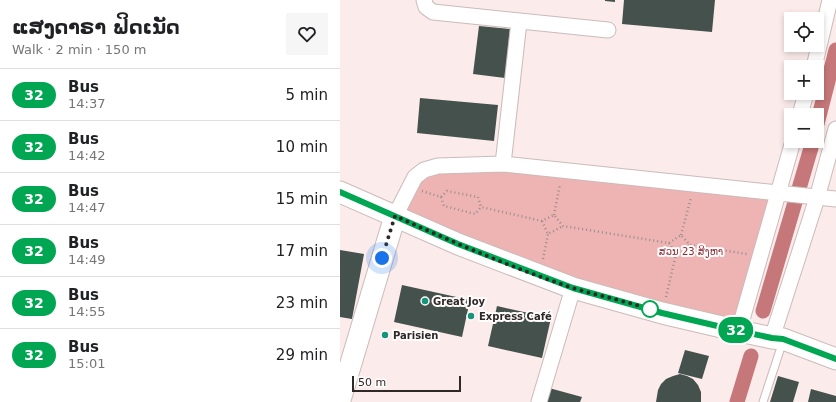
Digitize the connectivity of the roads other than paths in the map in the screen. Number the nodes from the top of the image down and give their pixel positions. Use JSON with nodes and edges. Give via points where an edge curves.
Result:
{"nodes":[{"id":1,"x":424,"y":0,"type":"edge"},
{"id":2,"x":830,"y":0,"type":"edge"},
{"id":3,"x":519,"y":22,"type":"junction"},
{"id":4,"x":608,"y":30,"type":"dead end"},
{"id":5,"x":816,"y":60,"type":"edge"},
{"id":6,"x":836,"y":129,"type":"edge"},
{"id":7,"x":791,"y":148,"type":"edge"},
{"id":8,"x":502,"y":164,"type":"junction"},
{"id":9,"x":340,"y":192,"type":"edge"},
{"id":10,"x":777,"y":192,"type":"junction"},
{"id":11,"x":817,"y":198,"type":"junction"},
{"id":12,"x":836,"y":199,"type":"edge"},
{"id":13,"x":395,"y":216,"type":"junction"},
{"id":14,"x":573,"y":288,"type":"junction"},
{"id":15,"x":732,"y":329,"type":"junction"},
{"id":16,"x":777,"y":339,"type":"junction"},
{"id":17,"x":836,"y":359,"type":"edge"},
{"id":18,"x":340,"y":400,"type":"edge"},
{"id":19,"x":539,"y":402,"type":"edge"},
{"id":20,"x":763,"y":402,"type":"edge"}],
"edges":[{"from":1,"to":3,"type":"street","via":[[426,7],[433,12]]},
{"from":2,"to":5,"type":"street"},
{"from":3,"to":4,"type":"street"},
{"from":3,"to":8,"type":"street"},
{"from":6,"to":11,"type":"street"},
{"from":7,"to":10,"type":"street"},
{"from":8,"to":10,"type":"street"},
{"from":8,"to":13,"type":"street","via":[[438,166],[424,170],[409,186]]},
{"from":9,"to":13,"type":"street"},
{"from":10,"to":11,"type":"street"},
{"from":10,"to":15,"type":"street","via":[[760,256]]},
{"from":11,"to":12,"type":"street"},
{"from":11,"to":16,"type":"street"},
{"from":13,"to":14,"type":"street","via":[[458,244]]},
{"from":13,"to":18,"type":"street"},
{"from":14,"to":15,"type":"street"},
{"from":14,"to":19,"type":"street"},
{"from":15,"to":16,"type":"street"},
{"from":16,"to":17,"type":"street"},
{"from":16,"to":20,"type":"lane"}]}
